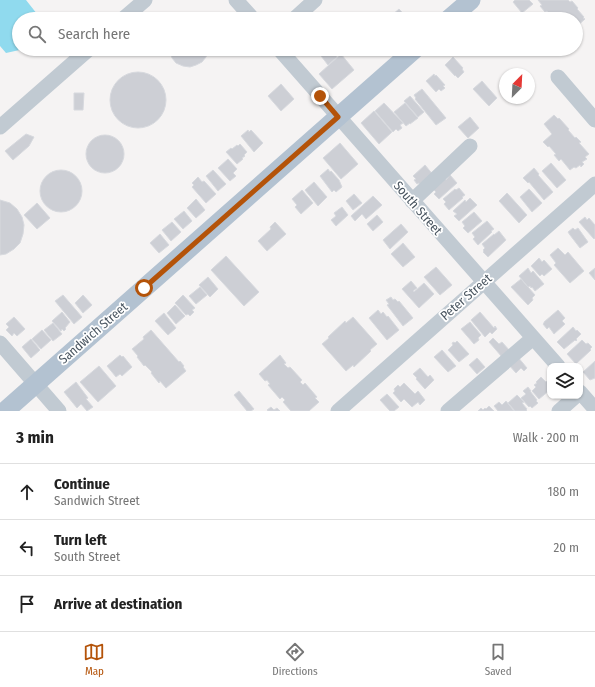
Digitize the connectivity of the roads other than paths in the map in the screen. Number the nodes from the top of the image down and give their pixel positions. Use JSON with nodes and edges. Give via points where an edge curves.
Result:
{"nodes":[{"id":1,"x":145,"y":0,"type":"edge"},
{"id":2,"x":236,"y":0,"type":"edge"},
{"id":3,"x":315,"y":0,"type":"edge"},
{"id":4,"x":471,"y":0,"type":"edge"},
{"id":5,"x":131,"y":12,"type":"edge"},
{"id":6,"x":247,"y":12,"type":"edge"},
{"id":7,"x":302,"y":12,"type":"edge"},
{"id":8,"x":457,"y":12,"type":"edge"},
{"id":9,"x":81,"y":56,"type":"edge"},
{"id":10,"x":285,"y":56,"type":"edge"},
{"id":11,"x":407,"y":56,"type":"edge"},
{"id":12,"x":558,"y":77,"type":"dead end"},
{"id":13,"x":338,"y":117,"type":"junction"},
{"id":14,"x":595,"y":120,"type":"edge"},
{"id":15,"x":0,"y":128,"type":"edge"},
{"id":16,"x":470,"y":146,"type":"dead end"},
{"id":17,"x":595,"y":184,"type":"edge"},
{"id":18,"x":412,"y":201,"type":"junction"},
{"id":19,"x":484,"y":282,"type":"junction"},
{"id":20,"x":533,"y":338,"type":"junction"},
{"id":21,"x":0,"y":343,"type":"edge"},
{"id":22,"x":555,"y":363,"type":"edge"},
{"id":23,"x":36,"y":384,"type":"junction"},
{"id":24,"x":583,"y":395,"type":"edge"},
{"id":25,"x":573,"y":399,"type":"edge"},
{"id":26,"x":595,"y":409,"type":"edge"},
{"id":27,"x":5,"y":411,"type":"edge"},
{"id":28,"x":59,"y":411,"type":"edge"},
{"id":29,"x":338,"y":411,"type":"edge"},
{"id":30,"x":448,"y":411,"type":"edge"},
{"id":31,"x":559,"y":411,"type":"edge"}],
"edges":[{"from":1,"to":5,"type":"street"},
{"from":2,"to":6,"type":"street"},
{"from":3,"to":7,"type":"street"},
{"from":4,"to":8,"type":"main road"},
{"from":9,"to":15,"type":"street"},
{"from":10,"to":13,"type":"street","name":"South Street"},
{"from":11,"to":13,"type":"main road","name":"Sandwich Street"},
{"from":12,"to":14,"type":"street"},
{"from":13,"to":18,"type":"street","name":"South Street"},
{"from":13,"to":23,"type":"main road","name":"Sandwich Street"},
{"from":16,"to":18,"type":"street"},
{"from":17,"to":19,"type":"street","name":"Peter Street"},
{"from":18,"to":19,"type":"street","name":"South Street"},
{"from":19,"to":20,"type":"street","name":"South Street"},
{"from":19,"to":29,"type":"street","name":"Peter Street"},
{"from":20,"to":22,"type":"street","name":"South Street"},
{"from":20,"to":30,"type":"street"},
{"from":21,"to":23,"type":"street"},
{"from":23,"to":27,"type":"main road","name":"Sandwich Street"},
{"from":23,"to":28,"type":"street"},
{"from":24,"to":26,"type":"street"},
{"from":25,"to":31,"type":"street"}]}
